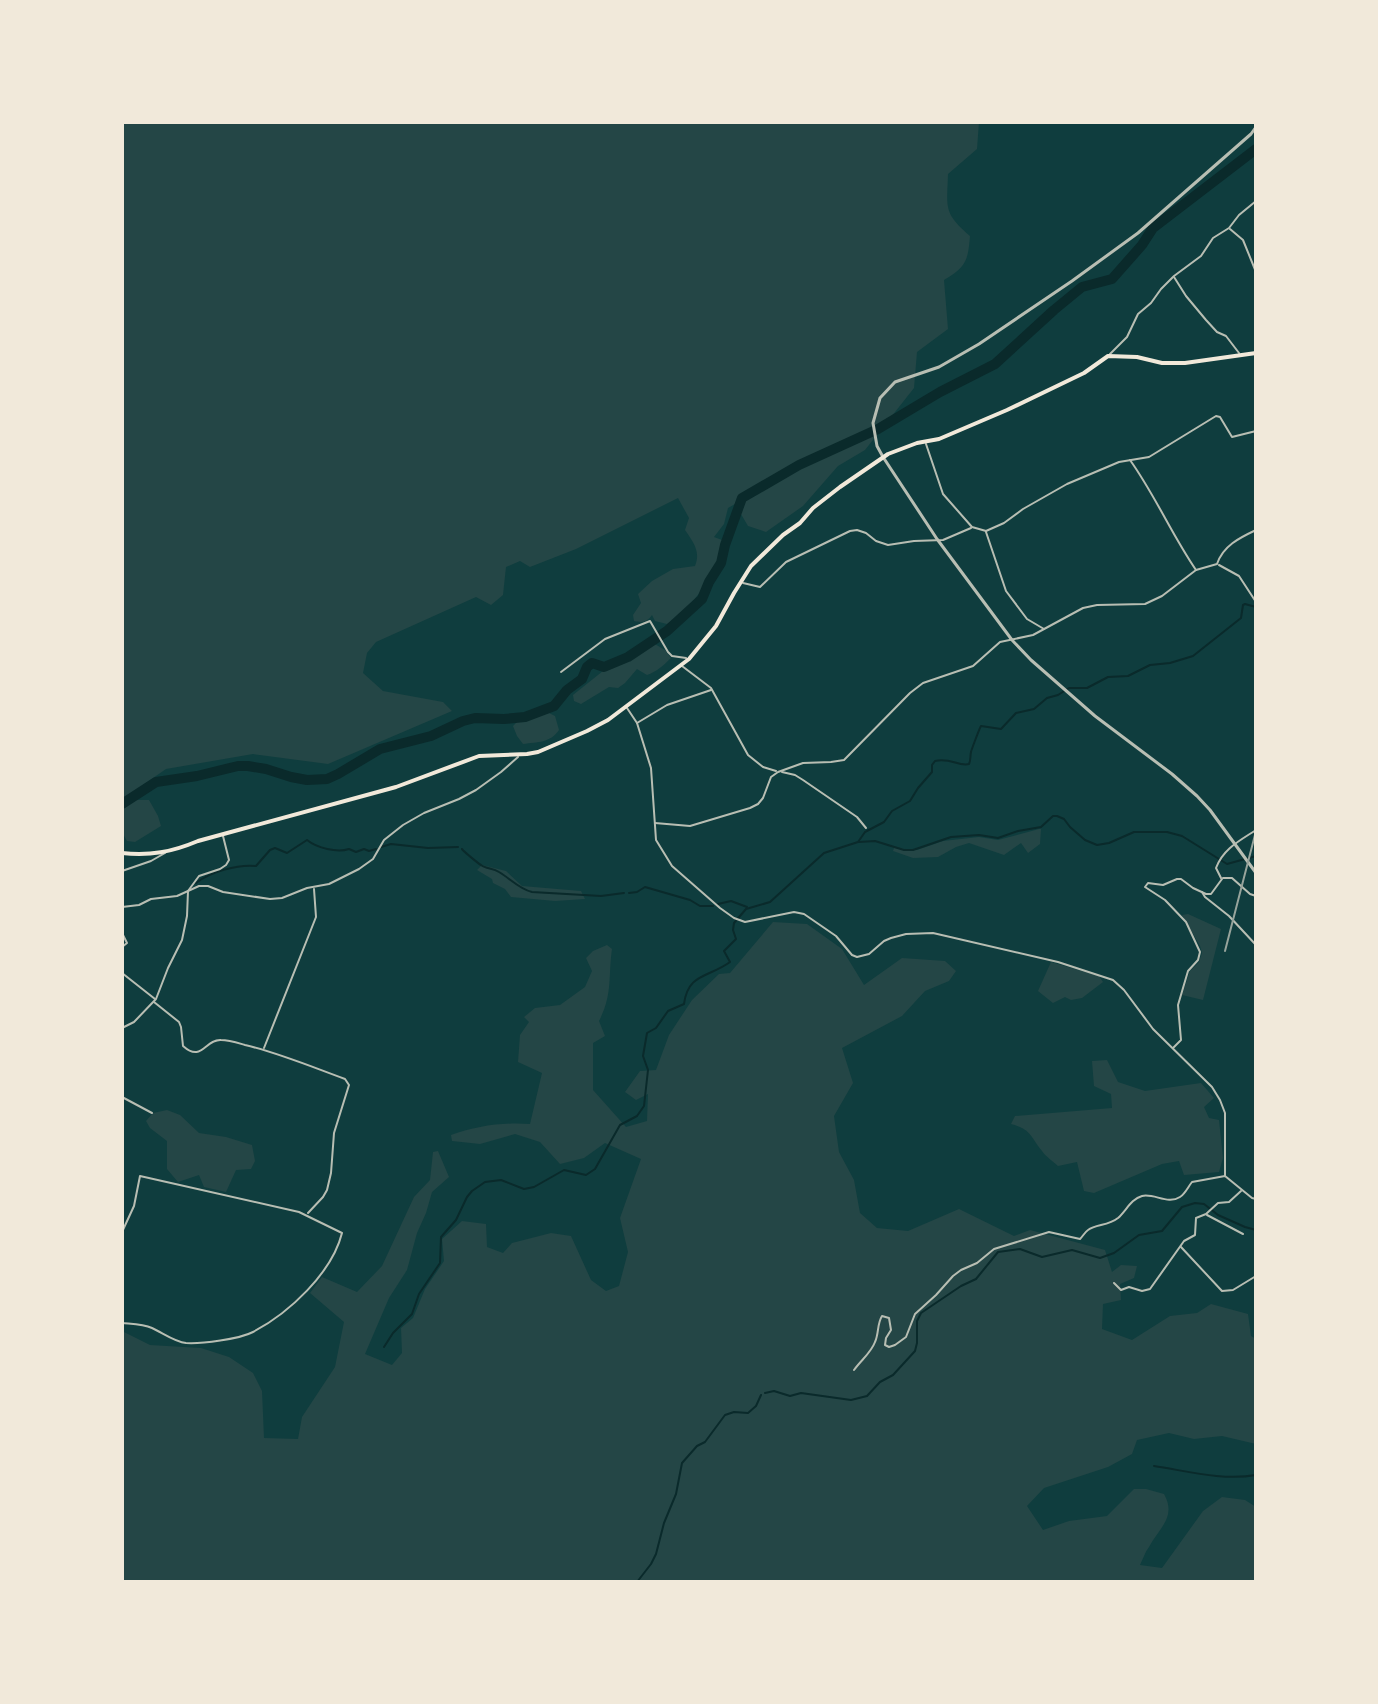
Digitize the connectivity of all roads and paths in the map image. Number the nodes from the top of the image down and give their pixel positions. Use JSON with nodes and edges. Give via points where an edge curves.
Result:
{"nodes":[{"id":1,"x":1256,"y":127,"type":"edge"},
{"id":2,"x":1256,"y":201,"type":"edge"},
{"id":3,"x":1229,"y":228,"type":"junction"},
{"id":4,"x":1256,"y":272,"type":"edge"},
{"id":5,"x":1174,"y":276,"type":"junction"},
{"id":6,"x":1256,"y":353,"type":"edge"},
{"id":7,"x":1240,"y":355,"type":"junction"},
{"id":8,"x":1108,"y":356,"type":"junction"},
{"id":9,"x":1256,"y":431,"type":"edge"},
{"id":10,"x":925,"y":442,"type":"junction"},
{"id":11,"x":883,"y":457,"type":"junction"},
{"id":12,"x":1129,"y":459,"type":"junction"},
{"id":13,"x":972,"y":527,"type":"junction"},
{"id":14,"x":1256,"y":530,"type":"edge"},
{"id":15,"x":986,"y":531,"type":"junction"},
{"id":16,"x":937,"y":539,"type":"junction"},
{"id":17,"x":1217,"y":564,"type":"junction"},
{"id":18,"x":1196,"y":570,"type":"junction"},
{"id":19,"x":740,"y":583,"type":"junction"},
{"id":20,"x":1256,"y":602,"type":"edge"},
{"id":21,"x":1044,"y":629,"type":"junction"},
{"id":22,"x":1012,"y":640,"type":"junction"},
{"id":23,"x":689,"y":659,"type":"junction"},
{"id":24,"x":681,"y":665,"type":"junction"},
{"id":25,"x":561,"y":672,"type":"dead end"},
{"id":26,"x":712,"y":690,"type":"junction"},
{"id":27,"x":626,"y":707,"type":"junction"},
{"id":28,"x":637,"y":723,"type":"junction"},
{"id":29,"x":520,"y":755,"type":"junction"},
{"id":30,"x":778,"y":772,"type":"junction"},
{"id":31,"x":654,"y":823,"type":"junction"},
{"id":32,"x":866,"y":828,"type":"dead end"},
{"id":33,"x":1256,"y":830,"type":"edge"},
{"id":34,"x":223,"y":834,"type":"junction"},
{"id":35,"x":1235,"y":843,"type":"junction"},
{"id":36,"x":165,"y":852,"type":"junction"},
{"id":37,"x":122,"y":853,"type":"edge"},
{"id":38,"x":122,"y":871,"type":"edge"},
{"id":39,"x":1256,"y":873,"type":"edge"},
{"id":40,"x":1222,"y":879,"type":"junction"},
{"id":41,"x":314,"y":886,"type":"junction"},
{"id":42,"x":188,"y":891,"type":"junction"},
{"id":43,"x":1201,"y":891,"type":"junction"},
{"id":44,"x":1256,"y":896,"type":"edge"},
{"id":45,"x":122,"y":907,"type":"edge"},
{"id":46,"x":122,"y":914,"type":"edge"},
{"id":47,"x":122,"y":924,"type":"edge"},
{"id":48,"x":122,"y":933,"type":"edge"},
{"id":49,"x":1256,"y":945,"type":"edge"},
{"id":50,"x":122,"y":947,"type":"edge"},
{"id":51,"x":122,"y":973,"type":"edge"},
{"id":52,"x":155,"y":1001,"type":"junction"},
{"id":53,"x":122,"y":1028,"type":"edge"},
{"id":54,"x":263,"y":1049,"type":"junction"},
{"id":55,"x":1172,"y":1049,"type":"junction"},
{"id":56,"x":122,"y":1097,"type":"edge"},
{"id":57,"x":152,"y":1113,"type":"dead end"},
{"id":58,"x":1225,"y":1176,"type":"junction"},
{"id":59,"x":1242,"y":1190,"type":"junction"},
{"id":60,"x":1256,"y":1199,"type":"edge"},
{"id":61,"x":1207,"y":1213,"type":"junction"},
{"id":62,"x":307,"y":1214,"type":"junction"},
{"id":63,"x":122,"y":1232,"type":"edge"},
{"id":64,"x":1243,"y":1234,"type":"dead end"},
{"id":65,"x":1180,"y":1247,"type":"junction"},
{"id":66,"x":1256,"y":1276,"type":"edge"},
{"id":67,"x":1114,"y":1283,"type":"dead end"},
{"id":68,"x":122,"y":1323,"type":"edge"},
{"id":69,"x":854,"y":1370,"type":"dead end"}],
"edges":[{"from":1,"to":11,"type":"street","via":[[1138,233],[1072,281],[979,344],[895,382],[880,398],[873,423]]},
{"from":2,"to":3,"type":"street"},
{"from":3,"to":4,"type":"street","via":[[1243,240]]},
{"from":3,"to":5,"type":"street"},
{"from":5,"to":7,"type":"street"},
{"from":5,"to":8,"type":"street"},
{"from":6,"to":7,"type":"main road"},
{"from":7,"to":8,"type":"main road","via":[[1185,363]]},
{"from":8,"to":10,"type":"main road","via":[[1042,394]]},
{"from":9,"to":12,"type":"street","via":[[1232,437],[1216,416],[1149,457]]},
{"from":10,"to":11,"type":"main road"},
{"from":10,"to":13,"type":"street","via":[[943,494]]},
{"from":11,"to":16,"type":"street"},
{"from":11,"to":19,"type":"main road","via":[[813,508]]},
{"from":12,"to":15,"type":"street","via":[[1067,484]]},
{"from":12,"to":18,"type":"street"},
{"from":13,"to":15,"type":"street"},
{"from":13,"to":16,"type":"street"},
{"from":14,"to":17,"type":"street","via":[[1228,546]]},
{"from":15,"to":21,"type":"street","via":[[1006,591],[1027,619]]},
{"from":16,"to":19,"type":"street","via":[[888,545],[850,531],[786,562],[760,587]]},
{"from":16,"to":22,"type":"street"},
{"from":17,"to":18,"type":"street"},
{"from":17,"to":20,"type":"street","via":[[1239,576]]},
{"from":18,"to":21,"type":"street","via":[[1145,604],[1083,608]]},
{"from":19,"to":23,"type":"main road","via":[[716,626]]},
{"from":21,"to":22,"type":"street"},
{"from":22,"to":30,"type":"street","via":[[996,645],[973,666],[923,683],[844,760],[803,763]]},
{"from":22,"to":35,"type":"street","via":[[1095,716],[1197,796]]},
{"from":23,"to":24,"type":"main road"},
{"from":23,"to":25,"type":"street","via":[[672,656],[650,621],[605,639]]},
{"from":24,"to":26,"type":"street"},
{"from":24,"to":27,"type":"main road"},
{"from":26,"to":28,"type":"street","via":[[667,705]]},
{"from":26,"to":30,"type":"street","via":[[748,755]]},
{"from":27,"to":28,"type":"street"},
{"from":27,"to":29,"type":"main road","via":[[587,731]]},
{"from":28,"to":31,"type":"street","via":[[651,768]]},
{"from":29,"to":34,"type":"main road","via":[[479,756],[396,787]]},
{"from":29,"to":41,"type":"street","via":[[476,790],[403,825],[359,869]]},
{"from":30,"to":31,"type":"street","via":[[763,798],[750,808],[690,826]]},
{"from":30,"to":32,"type":"street","via":[[803,780]]},
{"from":31,"to":55,"type":"street","via":[[656,840],[672,866],[734,918],[745,922],[804,914],[857,957],[891,938],[933,933],[1073,966],[1113,980]]},
{"from":33,"to":35,"type":"street"},
{"from":34,"to":36,"type":"main road"},
{"from":34,"to":42,"type":"street","via":[[229,854],[226,865],[199,876]]},
{"from":35,"to":39,"type":"street"},
{"from":35,"to":40,"type":"street","via":[[1216,865]]},
{"from":36,"to":37,"type":"main road"},
{"from":36,"to":38,"type":"street"},
{"from":40,"to":43,"type":"street","via":[[1211,894]]},
{"from":40,"to":44,"type":"street","via":[[1232,878]]},
{"from":41,"to":42,"type":"street","via":[[270,899],[208,886]]},
{"from":41,"to":54,"type":"street","via":[[316,917]]},
{"from":42,"to":45,"type":"street"},
{"from":42,"to":52,"type":"street","via":[[182,940]]},
{"from":43,"to":49,"type":"street"},
{"from":43,"to":55,"type":"street","via":[[1181,879],[1145,887],[1186,922],[1200,952],[1182,989],[1181,1040]]},
{"from":46,"to":47,"type":"street"},
{"from":48,"to":50,"type":"street","via":[[127,943]]},
{"from":51,"to":52,"type":"street"},
{"from":52,"to":53,"type":"street"},
{"from":52,"to":54,"type":"street","via":[[179,1022],[188,1050],[202,1051],[217,1039]]},
{"from":54,"to":62,"type":"street","via":[[349,1085],[334,1133],[327,1190]]},
{"from":55,"to":58,"type":"street","via":[[1220,1100],[1225,1113]]},
{"from":56,"to":57,"type":"street"},
{"from":58,"to":59,"type":"street"},
{"from":58,"to":69,"type":"street","via":[[1192,1182],[1178,1199],[1141,1196],[1109,1224],[1090,1228],[1080,1239],[1049,1232],[999,1246],[953,1276],[915,1314],[906,1337],[889,1347],[885,1345],[891,1326],[882,1316],[874,1345]]},
{"from":59,"to":60,"type":"street"},
{"from":59,"to":61,"type":"street"},
{"from":61,"to":64,"type":"street"},
{"from":61,"to":65,"type":"street","via":[[1196,1218],[1195,1235]]},
{"from":62,"to":63,"type":"street","via":[[140,1176]]},
{"from":62,"to":68,"type":"street","via":[[342,1233],[332,1258],[307,1291],[252,1333],[185,1343],[152,1328]]},
{"from":65,"to":66,"type":"street","via":[[1222,1291]]},
{"from":65,"to":67,"type":"street","via":[[1150,1289],[1121,1290]]}]}
